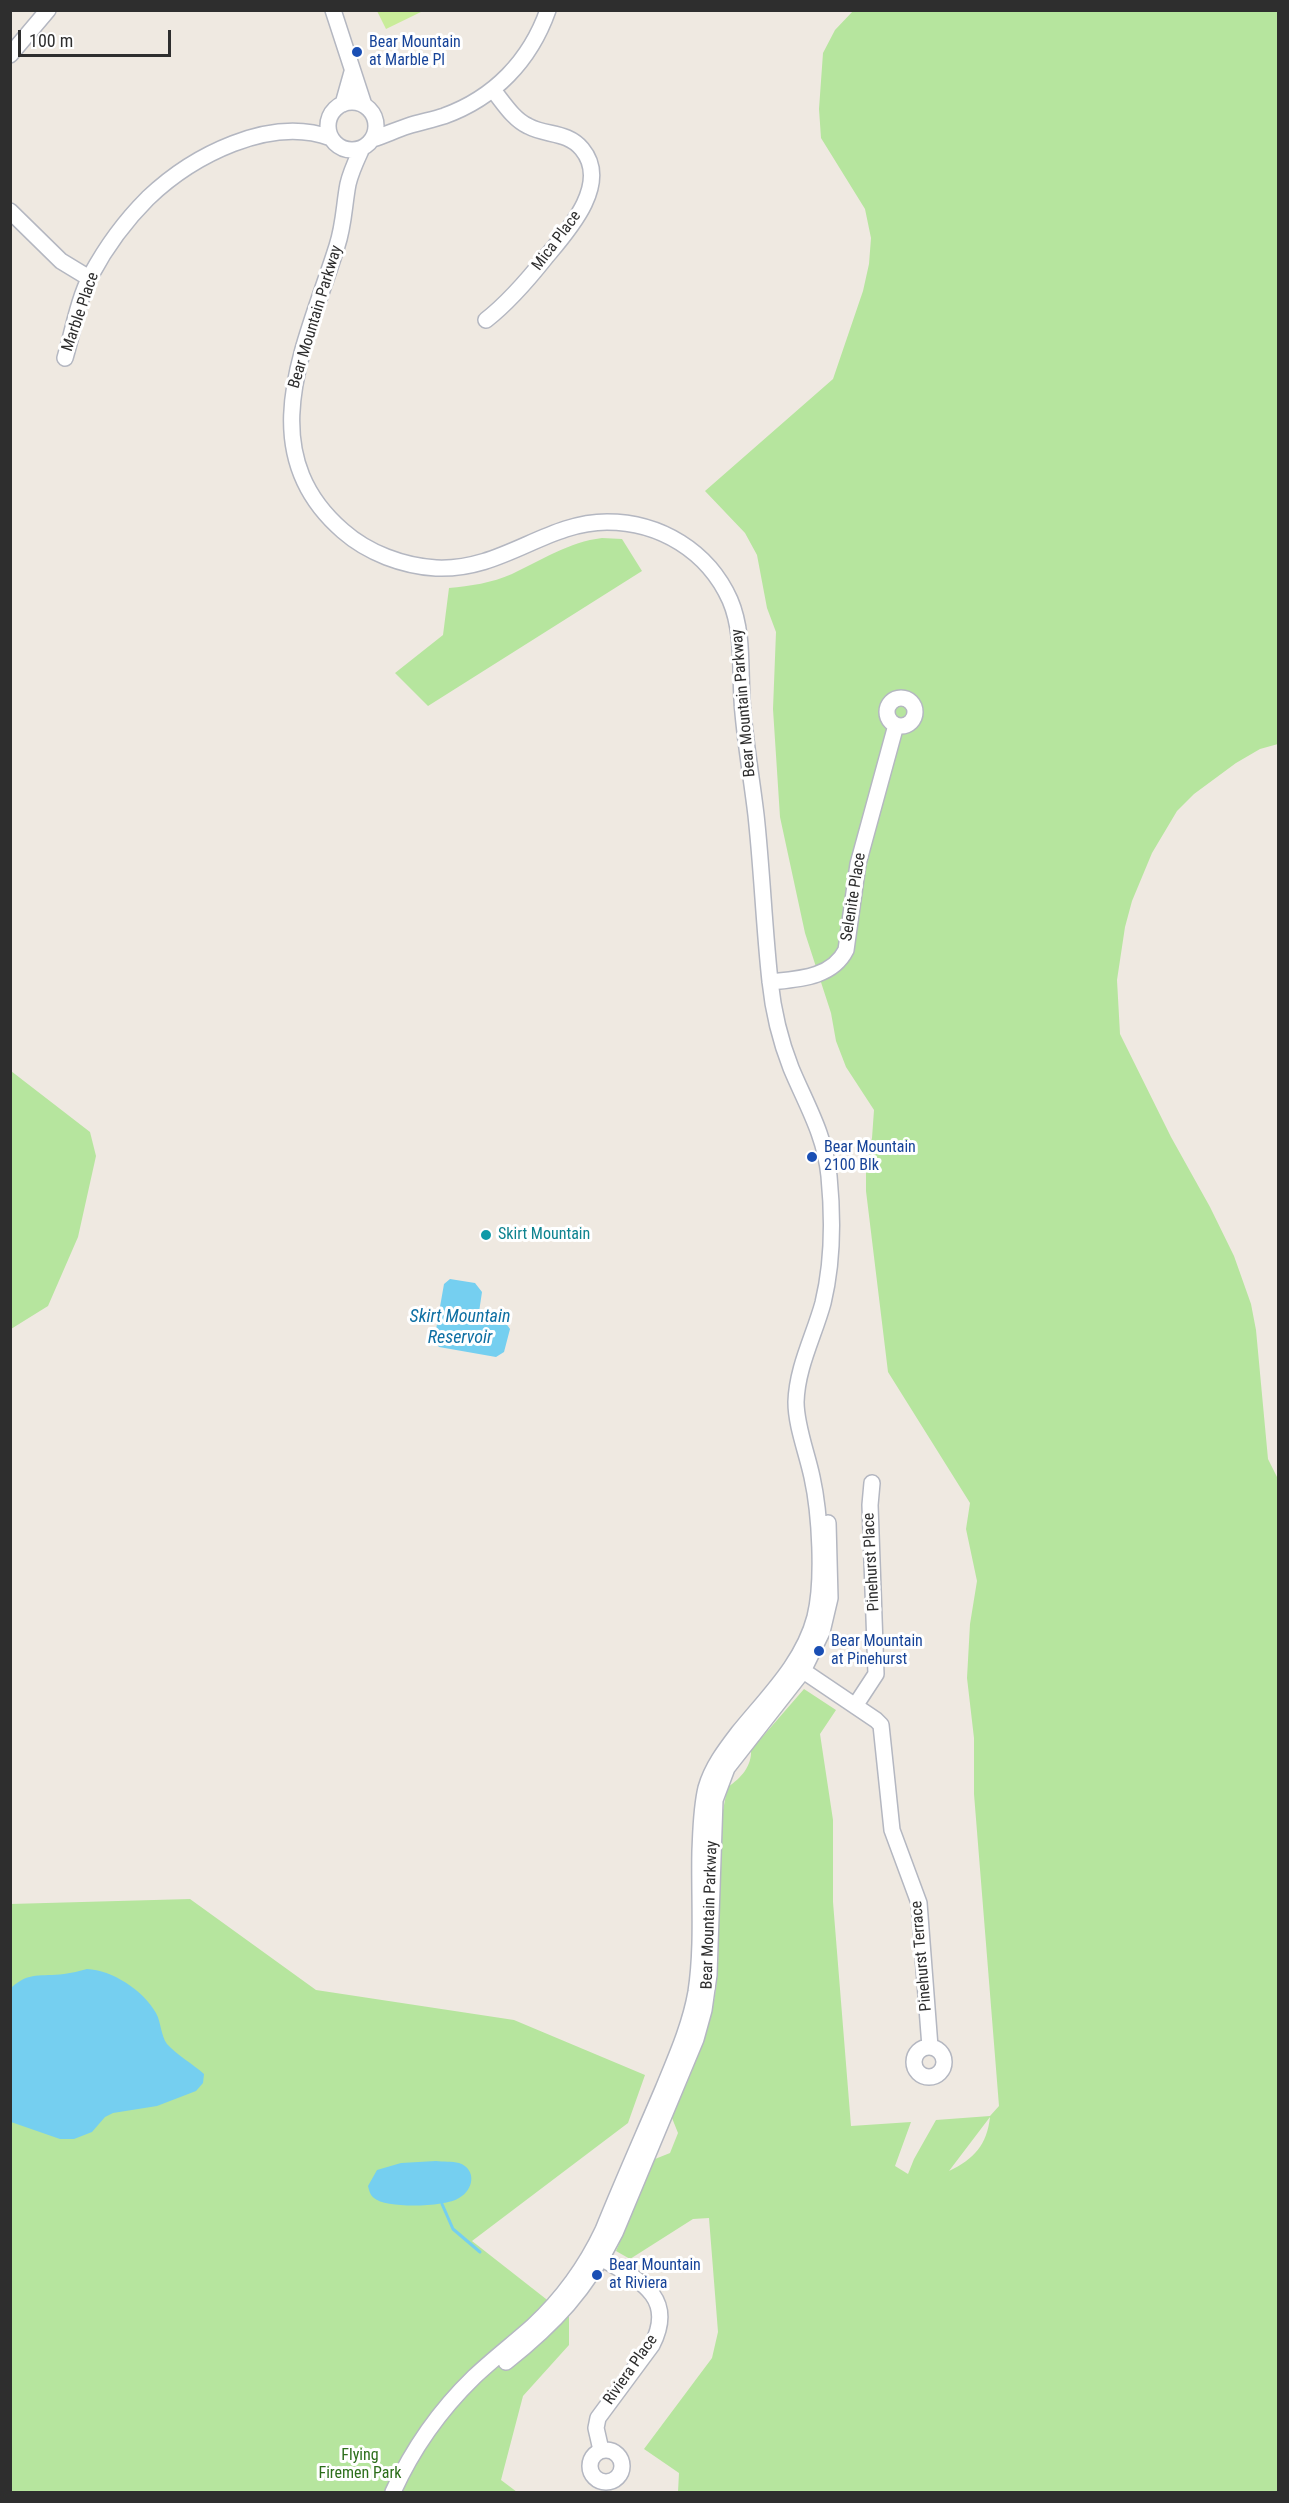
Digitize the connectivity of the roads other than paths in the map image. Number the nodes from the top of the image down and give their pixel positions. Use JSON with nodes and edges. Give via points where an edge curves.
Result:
{"nodes":[{"id":1,"x":48,"y":10,"type":"edge"},
{"id":2,"x":333,"y":10,"type":"edge"},
{"id":3,"x":548,"y":10,"type":"edge"},
{"id":4,"x":10,"y":55,"type":"edge"},
{"id":5,"x":352,"y":72,"type":"junction"},
{"id":6,"x":494,"y":90,"type":"junction"},
{"id":7,"x":343,"y":104,"type":"junction"},
{"id":8,"x":364,"y":105,"type":"junction"},
{"id":9,"x":330,"y":117,"type":"junction"},
{"id":10,"x":374,"y":119,"type":"junction"},
{"id":11,"x":407,"y":126,"type":"junction"},
{"id":12,"x":298,"y":130,"type":"junction"},
{"id":13,"x":335,"y":142,"type":"junction"},
{"id":14,"x":367,"y":143,"type":"junction"},
{"id":15,"x":348,"y":182,"type":"junction"},
{"id":16,"x":10,"y":211,"type":"edge"},
{"id":17,"x":89,"y":278,"type":"junction"},
{"id":18,"x":486,"y":320,"type":"dead end"},
{"id":19,"x":65,"y":358,"type":"dead end"},
{"id":20,"x":896,"y":725,"type":"dead end"},
{"id":21,"x":770,"y":982,"type":"junction"},
{"id":22,"x":872,"y":1483,"type":"dead end"},
{"id":23,"x":798,"y":1668,"type":"junction"},
{"id":24,"x":855,"y":1706,"type":"junction"},
{"id":25,"x":930,"y":2047,"type":"dead end"},
{"id":26,"x":596,"y":2255,"type":"junction"},
{"id":27,"x":601,"y":2450,"type":"dead end"},
{"id":28,"x":393,"y":2493,"type":"edge"},
{"id":29,"x":403,"y":2493,"type":"edge"}],
"edges":[{"from":1,"to":4,"type":"street"},
{"from":2,"to":5,"type":"street"},
{"from":3,"to":6,"type":"street","via":[[523,59]]},
{"from":5,"to":7,"type":"street"},
{"from":5,"to":8,"type":"street"},
{"from":6,"to":11,"type":"street","via":[[445,116]]},
{"from":6,"to":18,"type":"street","name":"Mica Place","via":[[521,122],[574,141],[589,163],[590,176],[585,200],[574,222],[512,299]]},
{"from":7,"to":8,"type":"street"},
{"from":7,"to":9,"type":"street"},
{"from":8,"to":10,"type":"street"},
{"from":9,"to":12,"type":"street","name":"Marble Place"},
{"from":9,"to":13,"type":"street"},
{"from":10,"to":11,"type":"street"},
{"from":10,"to":14,"type":"street","via":[[376,129]]},
{"from":11,"to":14,"type":"street"},
{"from":12,"to":13,"type":"street","name":"Marble Place"},
{"from":12,"to":17,"type":"street","name":"Marble Place","via":[[237,143],[172,178],[129,218]]},
{"from":13,"to":14,"type":"street","via":[[355,150]]},
{"from":13,"to":15,"type":"street","name":"Bear Mountain Parkway"},
{"from":14,"to":15,"type":"street","name":"Bear Mountain Parkway"},
{"from":15,"to":21,"type":"street","name":"Bear Mountain Parkway","via":[[340,236],[292,393],[290,437],[302,478],[324,513],[353,539],[411,565],[449,568],[483,563],[570,527],[611,522],[633,524],[671,537],[708,565],[729,598],[739,630]]},
{"from":16,"to":17,"type":"street","via":[[61,261]]},
{"from":17,"to":19,"type":"street","name":"Marble Place"},
{"from":20,"to":21,"type":"street","name":"Selenite Place","via":[[856,870],[846,951],[826,970],[803,979]]},
{"from":21,"to":23,"type":"street","name":"Bear Mountain Parkway","via":[[783,1046],[821,1135],[829,1177],[827,1282],[799,1385],[822,1482],[830,1559],[827,1614],[818,1644]]},
{"from":22,"to":24,"type":"street","name":"Pinehurst Place","via":[[876,1674]]},
{"from":23,"to":24,"type":"street","name":"Pinehurst Terrace"},
{"from":23,"to":26,"type":"street","name":"Bear Mountain Parkway","via":[[719,1785],[713,1819],[709,1975],[704,2010],[672,2098]]},
{"from":24,"to":25,"type":"street","name":"Pinehurst Terrace","via":[[876,1720],[883,1732],[892,1830],[919,1903]]},
{"from":26,"to":27,"type":"street","name":"Riviera Place","via":[[649,2288],[661,2320],[652,2345],[598,2418]]},
{"from":26,"to":28,"type":"street","name":"Bear Mountain Parkway","via":[[549,2309],[447,2406]]},
{"from":26,"to":29,"type":"street","name":"Bear Mountain Parkway","via":[[584,2286],[558,2317],[454,2411]]}]}
